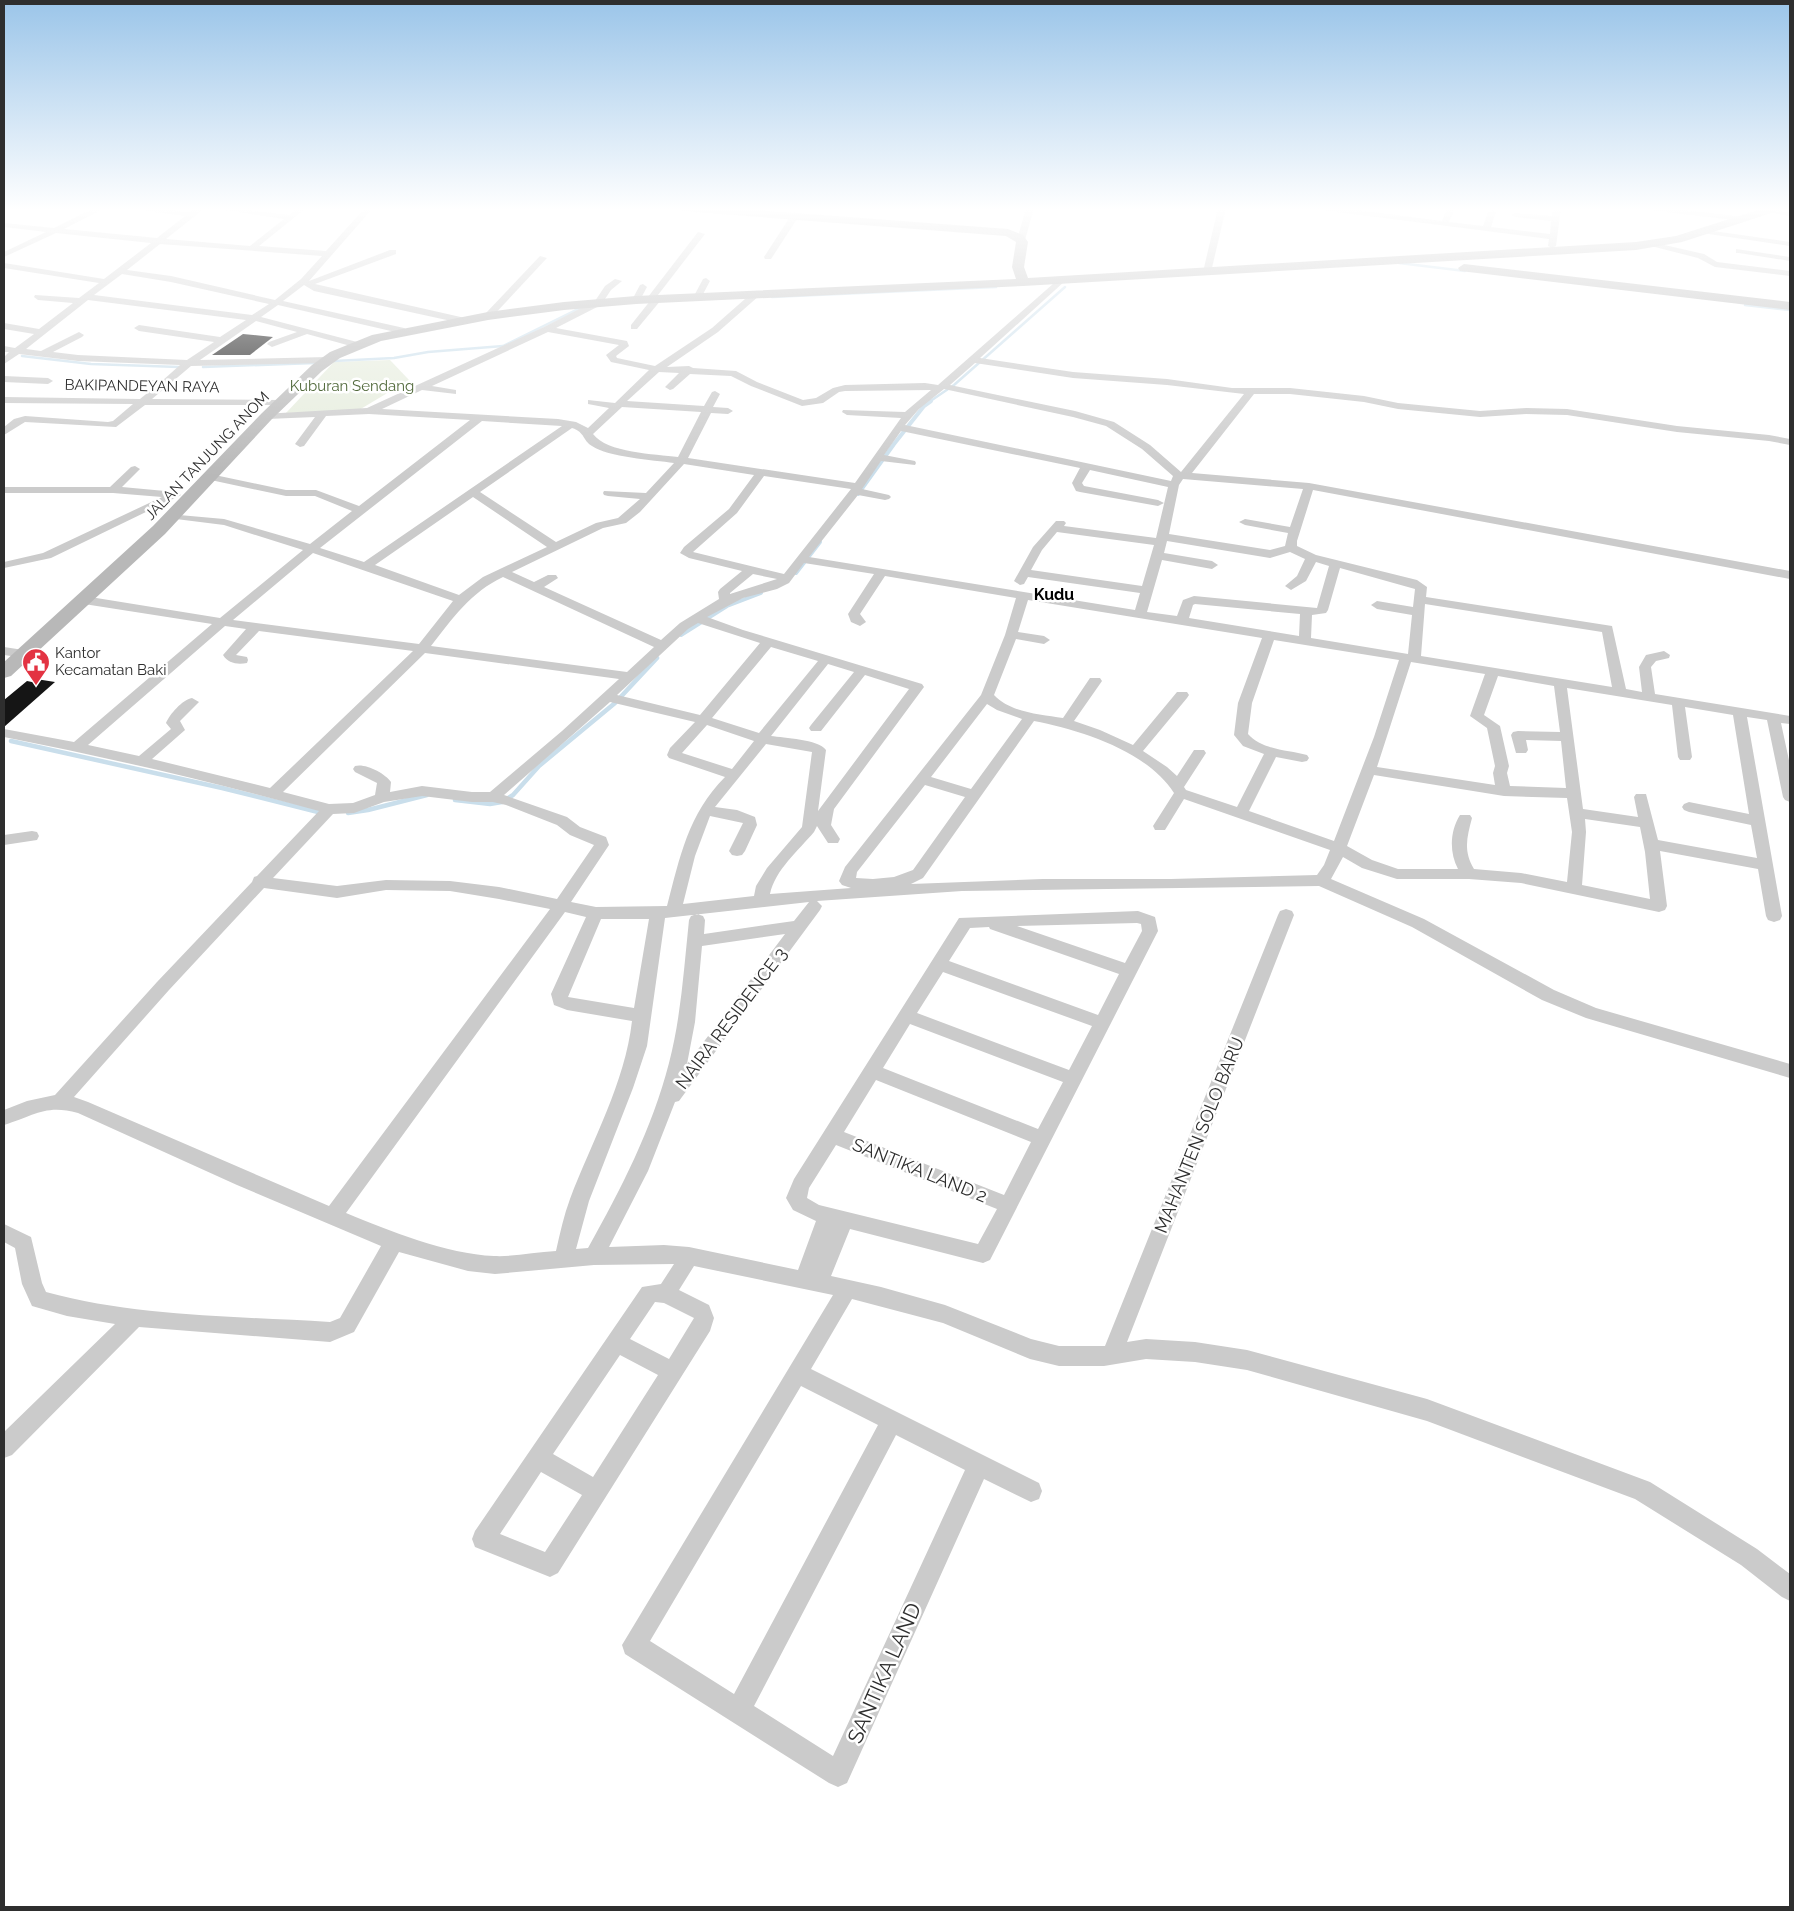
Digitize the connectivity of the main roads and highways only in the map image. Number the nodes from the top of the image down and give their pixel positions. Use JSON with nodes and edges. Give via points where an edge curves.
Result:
{"nodes":[{"id":1,"x":681,"y":297,"type":"edge"},
{"id":2,"x":1715,"y":297,"type":"edge"},
{"id":3,"x":1790,"y":306,"type":"edge"},
{"id":4,"x":4,"y":672,"type":"edge"}],
"edges":[{"from":1,"to":4,"type":"main road","name":"JALAN TANJUNG ANOM","via":[[488,316],[404,332],[358,345],[328,360],[266,416],[210,477],[183,496],[172,516]]},
{"from":2,"to":3,"type":"main road"}]}
